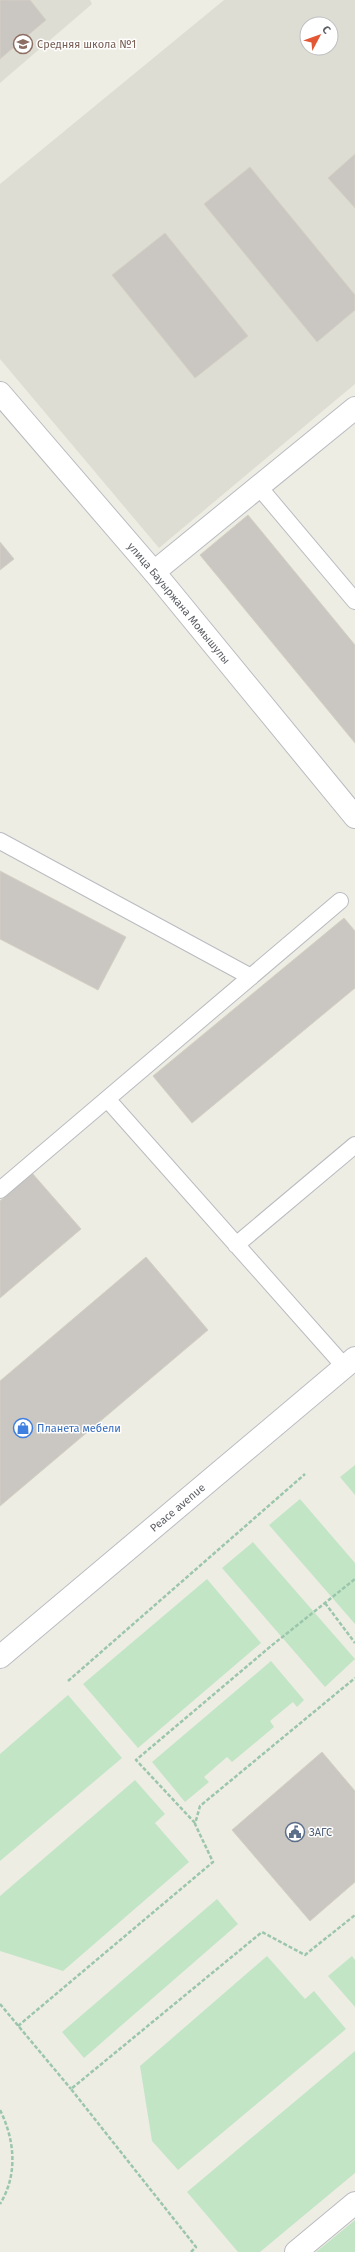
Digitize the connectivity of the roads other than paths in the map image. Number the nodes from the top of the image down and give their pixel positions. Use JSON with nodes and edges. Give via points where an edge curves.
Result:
{"nodes":[{"id":1,"x":0,"y":393,"type":"edge"},
{"id":2,"x":355,"y":408,"type":"edge"},
{"id":3,"x":258,"y":487,"type":"junction"},
{"id":4,"x":154,"y":572,"type":"junction"},
{"id":5,"x":355,"y":601,"type":"edge"},
{"id":6,"x":355,"y":817,"type":"edge"},
{"id":7,"x":0,"y":841,"type":"edge"},
{"id":8,"x":340,"y":901,"type":"dead end"},
{"id":9,"x":251,"y":977,"type":"junction"},
{"id":10,"x":108,"y":1100,"type":"junction"},
{"id":11,"x":355,"y":1145,"type":"edge"},
{"id":12,"x":0,"y":1190,"type":"edge"},
{"id":13,"x":236,"y":1245,"type":"junction"},
{"id":14,"x":350,"y":1362,"type":"edge"},
{"id":15,"x":0,"y":1657,"type":"edge"},
{"id":16,"x":355,"y":2203,"type":"edge"},
{"id":17,"x":296,"y":2252,"type":"edge"}],
"edges":[{"from":1,"to":4,"type":"street","name":"улица Бауыржана Момышулы"},
{"from":2,"to":3,"type":"street"},
{"from":3,"to":4,"type":"street"},
{"from":3,"to":5,"type":"lane"},
{"from":4,"to":6,"type":"street","name":"улица Бауыржана Момышулы"},
{"from":7,"to":9,"type":"lane"},
{"from":8,"to":9,"type":"lane"},
{"from":9,"to":10,"type":"lane"},
{"from":10,"to":12,"type":"lane"},
{"from":10,"to":13,"type":"lane"},
{"from":11,"to":13,"type":"lane"},
{"from":13,"to":14,"type":"lane"},
{"from":14,"to":15,"type":"street","name":"Peace avenue"},
{"from":16,"to":17,"type":"street"}]}
